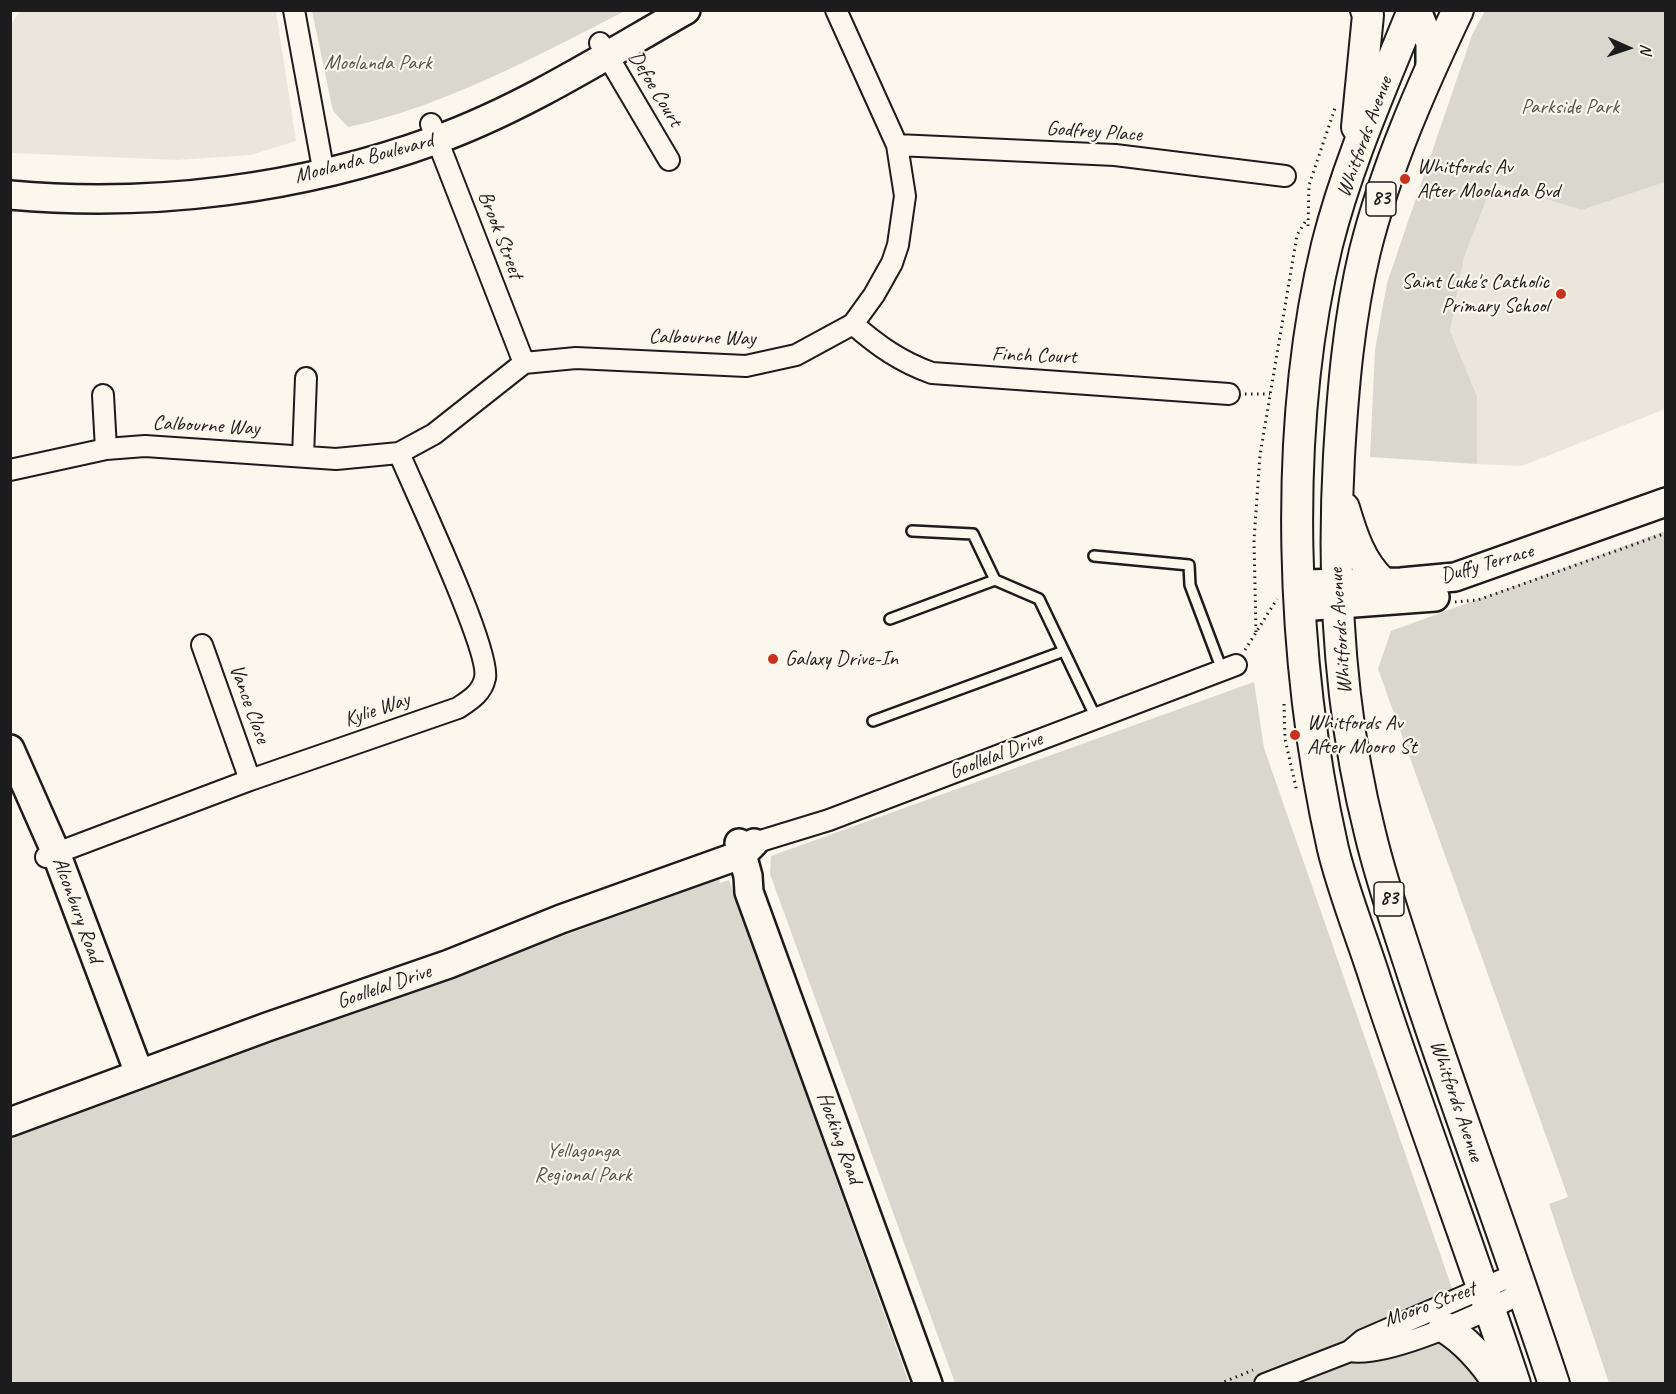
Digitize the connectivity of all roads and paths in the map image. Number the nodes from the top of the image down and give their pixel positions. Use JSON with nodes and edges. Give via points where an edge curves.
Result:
{"nodes":[{"id":1,"x":294,"y":10,"type":"edge"},
{"id":2,"x":656,"y":10,"type":"edge"},
{"id":3,"x":686,"y":10,"type":"edge"},
{"id":4,"x":836,"y":10,"type":"edge"},
{"id":5,"x":1366,"y":10,"type":"edge"},
{"id":6,"x":1415,"y":10,"type":"edge"},
{"id":7,"x":1458,"y":10,"type":"edge"},
{"id":8,"x":603,"y":49,"type":"junction"},
{"id":9,"x":1430,"y":68,"type":"junction"},
{"id":10,"x":434,"y":132,"type":"junction"},
{"id":11,"x":897,"y":145,"type":"junction"},
{"id":12,"x":1355,"y":157,"type":"junction"},
{"id":13,"x":669,"y":160,"type":"dead end"},
{"id":14,"x":323,"y":165,"type":"junction"},
{"id":15,"x":1286,"y":176,"type":"dead end"},
{"id":16,"x":10,"y":178,"type":"edge"},
{"id":17,"x":10,"y":195,"type":"edge"},
{"id":18,"x":1307,"y":219,"type":"dead end"},
{"id":19,"x":853,"y":324,"type":"junction"},
{"id":20,"x":524,"y":363,"type":"junction"},
{"id":21,"x":306,"y":378,"type":"dead end"},
{"id":22,"x":1229,"y":393,"type":"joint"},
{"id":23,"x":1270,"y":394,"type":"junction"},
{"id":24,"x":103,"y":395,"type":"dead end"},
{"id":25,"x":106,"y":449,"type":"junction"},
{"id":26,"x":399,"y":453,"type":"junction"},
{"id":27,"x":303,"y":456,"type":"junction"},
{"id":28,"x":10,"y":470,"type":"edge"},
{"id":29,"x":1337,"y":488,"type":"junction"},
{"id":30,"x":1665,"y":502,"type":"edge"},
{"id":31,"x":1665,"y":518,"type":"edge"},
{"id":32,"x":912,"y":531,"type":"dead end"},
{"id":33,"x":1665,"y":533,"type":"edge"},
{"id":34,"x":1094,"y":556,"type":"dead end"},
{"id":35,"x":995,"y":580,"type":"junction"},
{"id":36,"x":1382,"y":582,"type":"junction"},
{"id":37,"x":1294,"y":594,"type":"junction"},
{"id":38,"x":1336,"y":594,"type":"junction"},
{"id":39,"x":1447,"y":602,"type":"dead end"},
{"id":40,"x":890,"y":620,"type":"dead end"},
{"id":41,"x":1256,"y":632,"type":"junction"},
{"id":42,"x":202,"y":645,"type":"dead end"},
{"id":43,"x":1064,"y":651,"type":"junction"},
{"id":44,"x":1229,"y":668,"type":"junction"},
{"id":45,"x":1096,"y":718,"type":"junction"},
{"id":46,"x":873,"y":721,"type":"dead end"},
{"id":47,"x":10,"y":749,"type":"edge"},
{"id":48,"x":10,"y":778,"type":"edge"},
{"id":49,"x":250,"y":780,"type":"junction"},
{"id":50,"x":738,"y":849,"type":"junction"},
{"id":51,"x":51,"y":854,"type":"junction"},
{"id":52,"x":130,"y":1069,"type":"junction"},
{"id":53,"x":10,"y":1107,"type":"edge"},
{"id":54,"x":10,"y":1122,"type":"edge"},
{"id":55,"x":1520,"y":1283,"type":"junction"},
{"id":56,"x":1487,"y":1299,"type":"junction"},
{"id":57,"x":1444,"y":1327,"type":"junction"},
{"id":58,"x":1350,"y":1351,"type":"junction"},
{"id":59,"x":928,"y":1383,"type":"edge"},
{"id":60,"x":1265,"y":1383,"type":"edge"},
{"id":61,"x":1499,"y":1383,"type":"edge"},
{"id":62,"x":1515,"y":1383,"type":"edge"},
{"id":63,"x":1554,"y":1383,"type":"edge"}],
"edges":[{"from":1,"to":14,"type":"street"},
{"from":2,"to":8,"type":"street","name":"Moolanda Boulevard"},
{"from":3,"to":8,"type":"street","name":"Moolanda Boulevard"},
{"from":4,"to":11,"type":"street","name":"Calbourne Way"},
{"from":5,"to":12,"type":"main road"},
{"from":6,"to":9,"type":"street","via":[[1430,43]]},
{"from":6,"to":12,"type":"main road","name":"Whitfords Avenue","number":"83"},
{"from":7,"to":9,"type":"main road","name":"Whitfords Avenue","number":"83"},
{"from":8,"to":10,"type":"street","name":"Moolanda Boulevard","via":[[532,98]]},
{"from":8,"to":13,"type":"street","name":"Defoe Court"},
{"from":9,"to":29,"type":"main road","name":"Whitfords Avenue","number":"83","via":[[1398,147],[1365,251],[1342,400]]},
{"from":10,"to":14,"type":"street","name":"Moolanda Boulevard"},
{"from":10,"to":20,"type":"street","name":"Brook Street"},
{"from":11,"to":15,"type":"street","name":"Godfrey Place","via":[[1115,155]]},
{"from":11,"to":19,"type":"street","name":"Calbourne Way","via":[[905,196],[898,245],[874,295]]},
{"from":12,"to":37,"type":"main road","name":"Whitfords Avenue","number":"83","via":[[1327,245],[1304,392]]},
{"from":14,"to":16,"type":"street","name":"Moolanda Boulevard","via":[[190,181],[87,184]]},
{"from":14,"to":17,"type":"street","name":"Moolanda Boulevard","via":[[198,194],[106,199]]},
{"from":18,"to":23,"type":"path","via":[[1297,235]]},
{"from":19,"to":20,"type":"street","name":"Calbourne Way","via":[[796,355],[746,366],[576,358]]},
{"from":19,"to":22,"type":"street","name":"Finch Court","via":[[906,364],[933,373]]},
{"from":20,"to":26,"type":"street","name":"Calbourne Way","via":[[434,434]]},
{"from":21,"to":27,"type":"street"},
{"from":22,"to":23,"type":"path"},
{"from":23,"to":41,"type":"path","via":[[1260,454],[1255,529]]},
{"from":24,"to":25,"type":"street"},
{"from":25,"to":27,"type":"street","name":"Calbourne Way","via":[[145,446]]},
{"from":25,"to":28,"type":"street","name":"Calbourne Way"},
{"from":26,"to":27,"type":"street","name":"Calbourne Way","via":[[336,459]]},
{"from":26,"to":49,"type":"street","name":"Kylie Way","via":[[470,619],[485,665],[480,690],[458,708]]},
{"from":29,"to":36,"type":"main road","via":[[1353,537],[1372,573]]},
{"from":29,"to":38,"type":"main road","name":"Whitfords Avenue","number":"83"},
{"from":30,"to":36,"type":"street","name":"Duffy Terrace","via":[[1462,575],[1441,580]]},
{"from":31,"to":38,"type":"street","name":"Duffy Terrace","via":[[1460,592],[1435,597]]},
{"from":32,"to":35,"type":"lane","via":[[973,534]]},
{"from":33,"to":39,"type":"path","via":[[1478,600]]},
{"from":34,"to":44,"type":"lane","via":[[1189,565],[1190,585]]},
{"from":35,"to":40,"type":"lane"},
{"from":35,"to":43,"type":"lane","via":[[1039,599]]},
{"from":36,"to":38,"type":"street","name":"Duffy Terrace"},
{"from":37,"to":38,"type":"street","name":"Duffy Terrace"},
{"from":37,"to":41,"type":"path"},
{"from":37,"to":56,"type":"main road","name":"Whitfords Avenue","number":"83","via":[[1309,715],[1334,851],[1406,1072]]},
{"from":38,"to":55,"type":"main road","name":"Whitfords Avenue","number":"83","via":[[1346,705],[1370,835],[1441,1062]]},
{"from":41,"to":44,"type":"path"},
{"from":42,"to":49,"type":"street","name":"Vance Close"},
{"from":43,"to":45,"type":"lane"},
{"from":43,"to":46,"type":"lane"},
{"from":44,"to":45,"type":"street","name":"Goollelal Drive"},
{"from":45,"to":50,"type":"street","name":"Goollelal Drive","via":[[829,820]]},
{"from":47,"to":51,"type":"street","name":"Alconbury Road"},
{"from":48,"to":51,"type":"street","name":"Alconbury Road"},
{"from":49,"to":51,"type":"street","name":"Kylie Way"},
{"from":50,"to":52,"type":"street","name":"Goollelal Drive","via":[[594,893]]},
{"from":50,"to":59,"type":"street","name":"Hocking Road","via":[[749,892]]},
{"from":51,"to":52,"type":"street","name":"Alconbury Road"},
{"from":52,"to":53,"type":"street","name":"Goollelal Drive"},
{"from":52,"to":54,"type":"street","name":"Goollelal Drive"},
{"from":55,"to":56,"type":"street","name":"Mooro Street"},
{"from":55,"to":63,"type":"main road","name":"Whitfords Avenue","number":"83"},
{"from":56,"to":57,"type":"street","name":"Mooro Street"},
{"from":56,"to":58,"type":"street","name":"Mooro Street","via":[[1363,1340]]},
{"from":56,"to":62,"type":"main road","name":"Whitfords Avenue","number":"83"},
{"from":57,"to":58,"type":"street","name":"Mooro Street","via":[[1363,1353]]},
{"from":57,"to":61,"type":"main road","via":[[1474,1351]]},
{"from":58,"to":60,"type":"street","name":"Mooro Street"}]}
